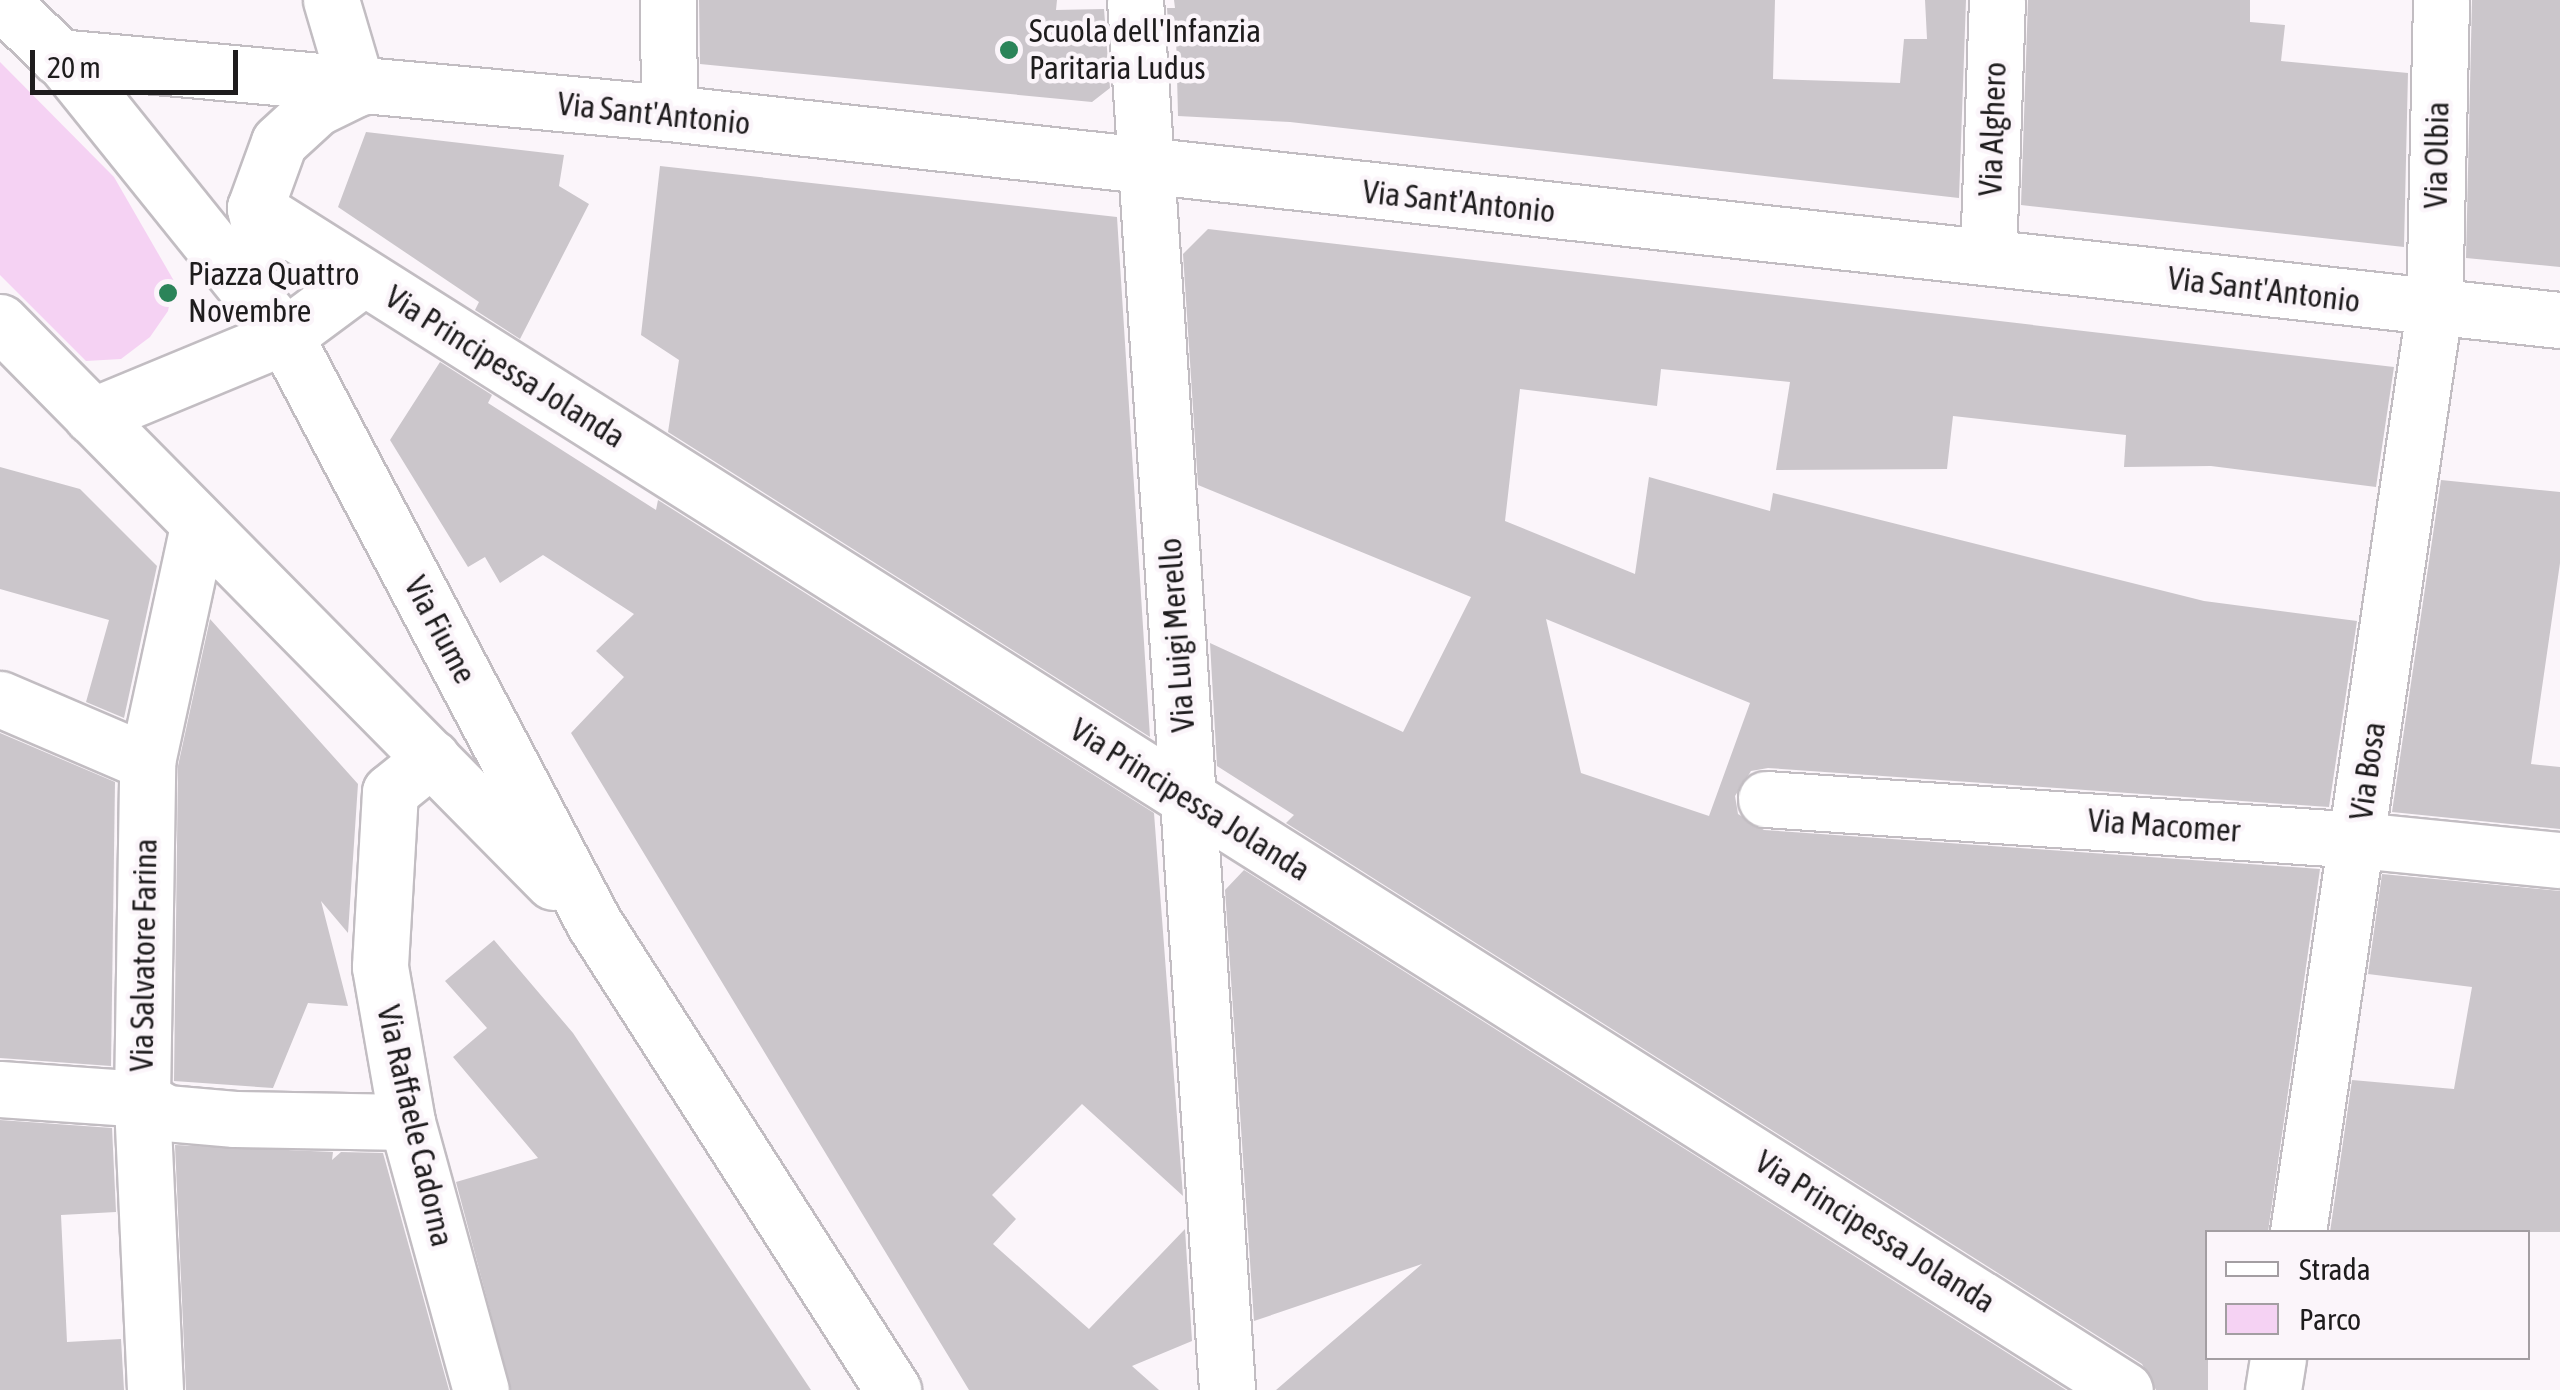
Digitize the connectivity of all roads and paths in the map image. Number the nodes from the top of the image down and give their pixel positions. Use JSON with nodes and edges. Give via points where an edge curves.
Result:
{"nodes":[{"id":1,"x":0,"y":0,"type":"edge"},
{"id":2,"x":331,"y":0,"type":"edge"},
{"id":3,"x":668,"y":0,"type":"edge"},
{"id":4,"x":1135,"y":0,"type":"edge"},
{"id":5,"x":1998,"y":0,"type":"edge"},
{"id":6,"x":2441,"y":0,"type":"edge"},
{"id":7,"x":58,"y":57,"type":"junction"},
{"id":8,"x":357,"y":88,"type":"junction"},
{"id":9,"x":669,"y":113,"type":"junction"},
{"id":10,"x":1146,"y":169,"type":"junction"},
{"id":11,"x":255,"y":208,"type":"junction"},
{"id":12,"x":1988,"y":257,"type":"junction"},
{"id":13,"x":364,"y":278,"type":"junction"},
{"id":14,"x":2434,"y":310,"type":"junction"},
{"id":15,"x":2560,"y":320,"type":"edge"},
{"id":16,"x":0,"y":322,"type":"edge"},
{"id":17,"x":285,"y":336,"type":"junction"},
{"id":18,"x":92,"y":416,"type":"junction"},
{"id":19,"x":198,"y":526,"type":"junction"},
{"id":20,"x":0,"y":698,"type":"edge"},
{"id":21,"x":432,"y":758,"type":"junction"},
{"id":22,"x":147,"y":762,"type":"junction"},
{"id":23,"x":1188,"y":799,"type":"junction"},
{"id":24,"x":1766,"y":799,"type":"dead end"},
{"id":25,"x":2359,"y":840,"type":"junction"},
{"id":26,"x":2560,"y":860,"type":"edge"},
{"id":27,"x":594,"y":923,"type":"junction"},
{"id":28,"x":0,"y":1089,"type":"edge"},
{"id":29,"x":142,"y":1099,"type":"junction"},
{"id":30,"x":407,"y":1122,"type":"junction"},
{"id":31,"x":2298,"y":1230,"type":"edge"},
{"id":32,"x":2278,"y":1360,"type":"edge"},
{"id":33,"x":155,"y":1390,"type":"edge"},
{"id":34,"x":480,"y":1390,"type":"edge"},
{"id":35,"x":893,"y":1390,"type":"edge"},
{"id":36,"x":1228,"y":1390,"type":"edge"},
{"id":37,"x":2126,"y":1390,"type":"edge"},
{"id":38,"x":2273,"y":1390,"type":"edge"}],
"edges":[{"from":1,"to":7,"type":"street"},
{"from":2,"to":8,"type":"street"},
{"from":3,"to":9,"type":"street"},
{"from":4,"to":10,"type":"street","name":"Via Luigi Merello"},
{"from":5,"to":12,"type":"street","name":"Via Alghero"},
{"from":6,"to":14,"type":"street","name":"Via Olbia"},
{"from":7,"to":8,"type":"street","name":"Via Sant'Antonio"},
{"from":7,"to":17,"type":"street"},
{"from":8,"to":9,"type":"street","name":"Via Sant'Antonio"},
{"from":8,"to":11,"type":"street","via":[[316,108],[279,142]]},
{"from":9,"to":10,"type":"street","name":"Via Sant'Antonio"},
{"from":10,"to":12,"type":"street","name":"Via Sant'Antonio"},
{"from":10,"to":23,"type":"street","name":"Via Luigi Merello"},
{"from":11,"to":13,"type":"street","name":"Via Principessa Jolanda"},
{"from":11,"to":17,"type":"street"},
{"from":12,"to":14,"type":"street","name":"Via Sant'Antonio"},
{"from":13,"to":17,"type":"street"},
{"from":13,"to":23,"type":"street","name":"Via Principessa Jolanda"},
{"from":14,"to":15,"type":"street","name":"Via Sant'Antonio"},
{"from":14,"to":25,"type":"street","name":"Via Bosa"},
{"from":16,"to":18,"type":"street"},
{"from":17,"to":18,"type":"street"},
{"from":17,"to":27,"type":"street","name":"Via Fiume"},
{"from":18,"to":19,"type":"street"},
{"from":19,"to":21,"type":"street","name":"Via Fiume"},
{"from":19,"to":22,"type":"street","name":"Via Salvatore Farina"},
{"from":20,"to":22,"type":"street"},
{"from":21,"to":27,"type":"street","name":"Via Fiume"},
{"from":21,"to":30,"type":"street","name":"Via Raffaele Cadorna","via":[[390,792],[380,968]]},
{"from":22,"to":29,"type":"street","name":"Via Salvatore Farina"},
{"from":23,"to":36,"type":"street","name":"Via Luigi Merello"},
{"from":23,"to":37,"type":"street","name":"Via Principessa Jolanda"},
{"from":24,"to":25,"type":"street","name":"Via Macomer"},
{"from":25,"to":26,"type":"street","name":"Via Macomer"},
{"from":25,"to":31,"type":"street","name":"Via Bosa"},
{"from":27,"to":35,"type":"street","name":"Via Fiume"},
{"from":28,"to":29,"type":"street"},
{"from":29,"to":30,"type":"street","via":[[166,1113],[218,1118]]},
{"from":29,"to":33,"type":"street","name":"Via Salvatore Farina"},
{"from":30,"to":34,"type":"street","name":"Via Raffaele Cadorna"},
{"from":32,"to":38,"type":"street"}]}
